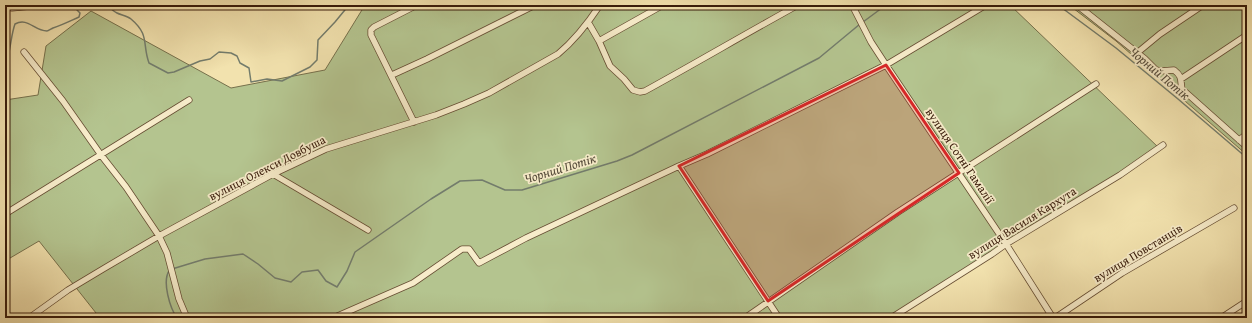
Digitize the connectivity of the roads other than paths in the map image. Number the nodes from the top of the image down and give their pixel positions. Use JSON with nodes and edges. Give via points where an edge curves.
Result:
{"nodes":[{"id":1,"x":41,"y":5,"type":"edge"},
{"id":2,"x":417,"y":5,"type":"edge"},
{"id":3,"x":535,"y":5,"type":"edge"},
{"id":4,"x":600,"y":5,"type":"edge"},
{"id":5,"x":664,"y":5,"type":"edge"},
{"id":6,"x":798,"y":5,"type":"edge"},
{"id":7,"x":852,"y":5,"type":"edge"},
{"id":8,"x":986,"y":5,"type":"edge"},
{"id":9,"x":1077,"y":5,"type":"edge"},
{"id":10,"x":1203,"y":5,"type":"edge"},
{"id":11,"x":5,"y":7,"type":"edge"},
{"id":12,"x":588,"y":22,"type":"junction"},
{"id":13,"x":1247,"y":35,"type":"edge"},
{"id":14,"x":599,"y":41,"type":"junction"},
{"id":15,"x":24,"y":52,"type":"dead end"},
{"id":16,"x":1137,"y":53,"type":"junction"},
{"id":17,"x":886,"y":65,"type":"junction"},
{"id":18,"x":392,"y":75,"type":"junction"},
{"id":19,"x":1181,"y":79,"type":"junction"},
{"id":20,"x":1096,"y":84,"type":"dead end"},
{"id":21,"x":189,"y":100,"type":"dead end"},
{"id":22,"x":414,"y":122,"type":"junction"},
{"id":23,"x":1247,"y":134,"type":"edge"},
{"id":24,"x":1239,"y":140,"type":"junction"},
{"id":25,"x":1163,"y":146,"type":"dead end"},
{"id":26,"x":1247,"y":147,"type":"edge"},
{"id":27,"x":101,"y":155,"type":"junction"},
{"id":28,"x":679,"y":166,"type":"junction"},
{"id":29,"x":959,"y":173,"type":"junction"},
{"id":30,"x":273,"y":174,"type":"junction"},
{"id":31,"x":1234,"y":208,"type":"dead end"},
{"id":32,"x":5,"y":214,"type":"edge"},
{"id":33,"x":368,"y":230,"type":"dead end"},
{"id":34,"x":159,"y":236,"type":"junction"},
{"id":35,"x":1006,"y":244,"type":"junction"},
{"id":36,"x":768,"y":301,"type":"junction"},
{"id":37,"x":1247,"y":301,"type":"edge"},
{"id":38,"x":29,"y":318,"type":"edge"},
{"id":39,"x":187,"y":318,"type":"edge"},
{"id":40,"x":333,"y":318,"type":"edge"},
{"id":41,"x":745,"y":318,"type":"edge"},
{"id":42,"x":779,"y":318,"type":"edge"},
{"id":43,"x":891,"y":318,"type":"edge"},
{"id":44,"x":1054,"y":318,"type":"edge"},
{"id":45,"x":1221,"y":318,"type":"edge"}],
"edges":[{"from":1,"to":11,"type":"street"},
{"from":2,"to":18,"type":"street","via":[[371,30],[371,35]]},
{"from":3,"to":18,"type":"street"},
{"from":4,"to":12,"type":"street","name":"вулиця Олекси Довбуша"},
{"from":5,"to":14,"type":"street"},
{"from":6,"to":14,"type":"street","via":[[640,92],[633,90],[610,66]]},
{"from":7,"to":17,"type":"street","name":"вулиця Сотні Гамалії"},
{"from":8,"to":17,"type":"street"},
{"from":9,"to":16,"type":"street"},
{"from":10,"to":16,"type":"street"},
{"from":12,"to":14,"type":"street"},
{"from":12,"to":22,"type":"street","name":"вулиця Олекси Довбуша","via":[[554,57],[464,104]]},
{"from":13,"to":19,"type":"street"},
{"from":15,"to":27,"type":"street"},
{"from":16,"to":19,"type":"street","via":[[1156,70],[1174,70]]},
{"from":17,"to":28,"type":"street"},
{"from":17,"to":29,"type":"street","name":"вулиця Сотні Гамалії"},
{"from":18,"to":22,"type":"street"},
{"from":19,"to":24,"type":"street","via":[[1182,89]]},
{"from":20,"to":29,"type":"street"},
{"from":21,"to":27,"type":"street"},
{"from":22,"to":30,"type":"street","name":"вулиця Олекси Довбуша","via":[[326,149]]},
{"from":23,"to":24,"type":"street"},
{"from":24,"to":26,"type":"street"},
{"from":25,"to":35,"type":"street","name":"вулиця Василя Кархута"},
{"from":27,"to":32,"type":"street"},
{"from":27,"to":34,"type":"street"},
{"from":28,"to":36,"type":"street"},
{"from":28,"to":40,"type":"street","via":[[526,238],[480,263],[469,248],[462,249],[413,282]]},
{"from":29,"to":35,"type":"street","name":"вулиця Сотні Гамалії"},
{"from":29,"to":36,"type":"street"},
{"from":30,"to":33,"type":"street"},
{"from":30,"to":34,"type":"street","name":"вулиця Олекси Довбуша"},
{"from":31,"to":44,"type":"street","name":"вулиця Повстанців","via":[[1122,273]]},
{"from":34,"to":38,"type":"street","name":"вулиця Олекси Довбуша","via":[[68,290]]},
{"from":34,"to":39,"type":"street","via":[[167,253],[179,300]]},
{"from":35,"to":43,"type":"street","name":"вулиця Василя Кархута"},
{"from":35,"to":44,"type":"street","name":"вулиця Сотні Гамалії"},
{"from":36,"to":41,"type":"street"},
{"from":36,"to":42,"type":"street"},
{"from":37,"to":45,"type":"street"}]}
